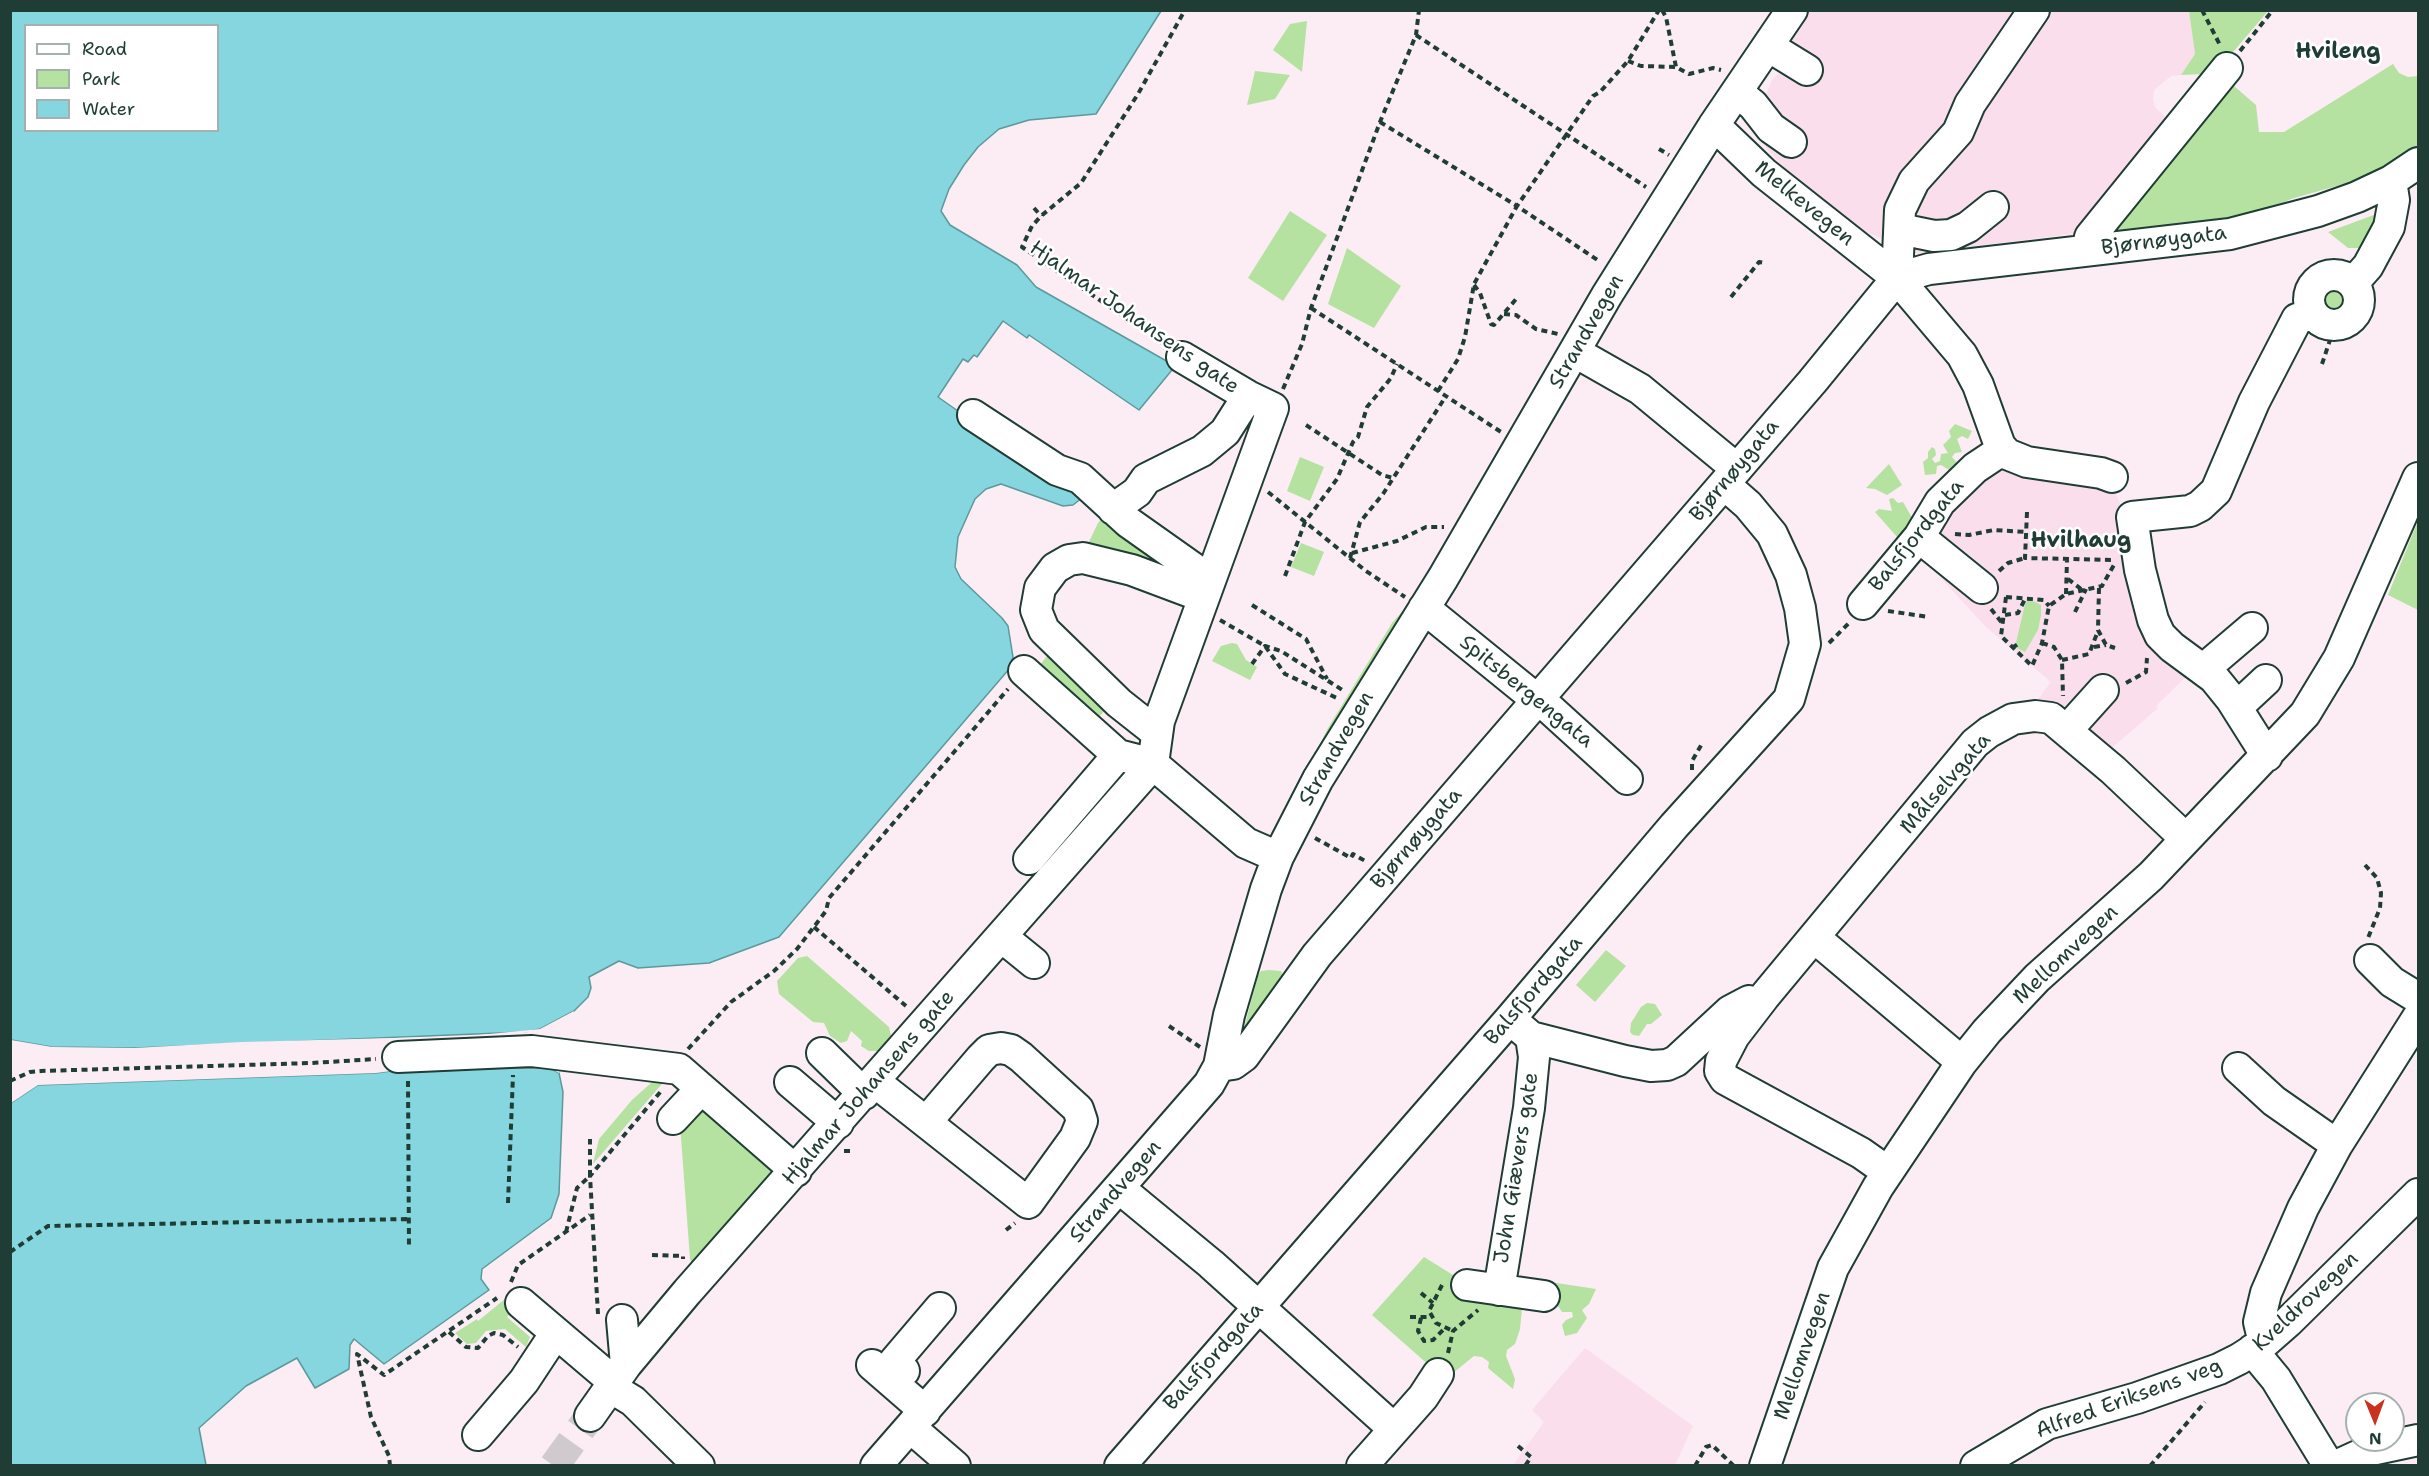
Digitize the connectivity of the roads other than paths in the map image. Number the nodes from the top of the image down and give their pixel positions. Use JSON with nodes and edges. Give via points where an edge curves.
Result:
{"nodes":[{"id":1,"x":1792,"y":10,"type":"edge"},
{"id":2,"x":2034,"y":10,"type":"edge"},
{"id":3,"x":1768,"y":45,"type":"junction"},
{"id":4,"x":2229,"y":65,"type":"road end"},
{"id":5,"x":1807,"y":70,"type":"dead end"},
{"id":6,"x":1731,"y":82,"type":"junction"},
{"id":7,"x":1714,"y":125,"type":"junction"},
{"id":8,"x":1791,"y":142,"type":"dead end"},
{"id":9,"x":2418,"y":163,"type":"edge"},
{"id":10,"x":2391,"y":182,"type":"junction"},
{"id":11,"x":1993,"y":207,"type":"dead end"},
{"id":12,"x":1900,"y":229,"type":"junction"},
{"id":13,"x":2087,"y":250,"type":"junction"},
{"id":14,"x":1897,"y":278,"type":"junction"},
{"id":15,"x":2353,"y":283,"type":"junction"},
{"id":16,"x":2323,"y":320,"type":"junction"},
{"id":17,"x":1568,"y":343,"type":"junction"},
{"id":18,"x":1182,"y":357,"type":"road end"},
{"id":19,"x":1260,"y":402,"type":"junction"},
{"id":20,"x":973,"y":415,"type":"dead end"},
{"id":21,"x":2002,"y":450,"type":"junction"},
{"id":22,"x":1730,"y":477,"type":"junction"},
{"id":23,"x":2112,"y":477,"type":"dead end"},
{"id":24,"x":2418,"y":478,"type":"edge"},
{"id":25,"x":1110,"y":506,"type":"junction"},
{"id":26,"x":1922,"y":533,"type":"junction"},
{"id":27,"x":1994,"y":592,"type":"road end"},
{"id":28,"x":1208,"y":597,"type":"junction"},
{"id":29,"x":1414,"y":602,"type":"junction"},
{"id":30,"x":1871,"y":606,"type":"road end"},
{"id":31,"x":2252,"y":628,"type":"dead end"},
{"id":32,"x":2205,"y":668,"type":"junction"},
{"id":33,"x":1024,"y":671,"type":"road end"},
{"id":34,"x":2266,"y":680,"type":"dead end"},
{"id":35,"x":2103,"y":690,"type":"road end"},
{"id":36,"x":1539,"y":699,"type":"junction"},
{"id":37,"x":2236,"y":707,"type":"junction"},
{"id":38,"x":2067,"y":730,"type":"junction"},
{"id":39,"x":1157,"y":733,"type":"junction"},
{"id":40,"x":1118,"y":755,"type":"junction"},
{"id":41,"x":2267,"y":756,"type":"junction"},
{"id":42,"x":1153,"y":764,"type":"junction"},
{"id":43,"x":1627,"y":779,"type":"dead end"},
{"id":44,"x":2186,"y":839,"type":"junction"},
{"id":45,"x":1278,"y":857,"type":"junction"},
{"id":46,"x":1029,"y":859,"type":"dead end"},
{"id":47,"x":1002,"y":937,"type":"junction"},
{"id":48,"x":1815,"y":938,"type":"junction"},
{"id":49,"x":2370,"y":960,"type":"road end"},
{"id":50,"x":1034,"y":963,"type":"dead end"},
{"id":51,"x":1764,"y":997,"type":"junction"},
{"id":52,"x":2418,"y":998,"type":"edge"},
{"id":53,"x":2418,"y":1017,"type":"edge"},
{"id":54,"x":1520,"y":1028,"type":"junction"},
{"id":55,"x":822,"y":1053,"type":"dead end"},
{"id":56,"x":1210,"y":1057,"type":"junction"},
{"id":57,"x":1962,"y":1062,"type":"junction"},
{"id":58,"x":403,"y":1064,"type":"road end"},
{"id":59,"x":2238,"y":1068,"type":"dead end"},
{"id":60,"x":790,"y":1082,"type":"dead end"},
{"id":61,"x":869,"y":1088,"type":"junction"},
{"id":62,"x":701,"y":1089,"type":"junction"},
{"id":63,"x":673,"y":1119,"type":"dead end"},
{"id":64,"x":919,"y":1119,"type":"junction"},
{"id":65,"x":838,"y":1123,"type":"junction"},
{"id":66,"x":2337,"y":1145,"type":"junction"},
{"id":67,"x":796,"y":1171,"type":"junction"},
{"id":68,"x":1888,"y":1172,"type":"junction"},
{"id":69,"x":1119,"y":1188,"type":"junction"},
{"id":70,"x":2418,"y":1194,"type":"edge"},
{"id":71,"x":1499,"y":1290,"type":"junction"},
{"id":72,"x":1462,"y":1294,"type":"road end"},
{"id":73,"x":510,"y":1296,"type":"road end"},
{"id":74,"x":1544,"y":1296,"type":"dead end"},
{"id":75,"x":1259,"y":1307,"type":"junction"},
{"id":76,"x":940,"y":1308,"type":"dead end"},
{"id":77,"x":610,"y":1319,"type":"road end"},
{"id":78,"x":555,"y":1334,"type":"junction"},
{"id":79,"x":2258,"y":1347,"type":"junction"},
{"id":80,"x":873,"y":1365,"type":"dead end"},
{"id":81,"x":904,"y":1371,"type":"dead end"},
{"id":82,"x":1438,"y":1374,"type":"road end"},
{"id":83,"x":617,"y":1378,"type":"junction"},
{"id":84,"x":2237,"y":1380,"type":"road end"},
{"id":85,"x":590,"y":1416,"type":"tunnel mouth"},
{"id":86,"x":918,"y":1420,"type":"junction"},
{"id":87,"x":1394,"y":1428,"type":"junction"},
{"id":88,"x":478,"y":1435,"type":"dead end"},
{"id":89,"x":2418,"y":1440,"type":"edge"},
{"id":90,"x":699,"y":1466,"type":"edge"},
{"id":91,"x":876,"y":1466,"type":"edge"},
{"id":92,"x":955,"y":1466,"type":"edge"},
{"id":93,"x":1120,"y":1466,"type":"edge"},
{"id":94,"x":1362,"y":1466,"type":"edge"},
{"id":95,"x":1765,"y":1466,"type":"edge"},
{"id":96,"x":1976,"y":1466,"type":"edge"},
{"id":97,"x":2329,"y":1466,"type":"edge"},
{"id":98,"x":2336,"y":1466,"type":"edge"}],
"edges":[{"from":1,"to":3,"type":"street","name":"Strandvegen"},
{"from":2,"to":12,"type":"street","via":[[1970,104],[1958,132],[1914,181],[1900,210]]},
{"from":3,"to":5,"type":"street"},
{"from":3,"to":6,"type":"street","name":"Strandvegen"},
{"from":4,"to":13,"type":"street","via":[[2090,237]]},
{"from":6,"to":7,"type":"street","name":"Strandvegen"},
{"from":6,"to":8,"type":"street","via":[[1771,128]]},
{"from":7,"to":14,"type":"street","name":"Melkevegen","via":[[1764,173]]},
{"from":7,"to":17,"type":"street","name":"Strandvegen","via":[[1607,295]]},
{"from":9,"to":10,"type":"street","name":"Bjørnøygata"},
{"from":10,"to":13,"type":"street","name":"Bjørnøygata","via":[[2318,211],[2230,234]]},
{"from":10,"to":15,"type":"street","via":[[2394,200],[2389,227],[2368,266]]},
{"from":11,"to":12,"type":"street","via":[[1952,235],[1934,236]]},
{"from":12,"to":14,"type":"street"},
{"from":13,"to":14,"type":"street","name":"Bjørnøygata","via":[[1929,269]]},
{"from":14,"to":21,"type":"street","name":"Melkevegen","via":[[1962,355],[1978,385]]},
{"from":14,"to":22,"type":"street","name":"Bjørnøygata"},
{"from":15,"to":16,"type":"street","via":[[2360,298],[2350,321]]},
{"from":15,"to":16,"type":"street","via":[[2338,275],[2321,278],[2310,290],[2308,298]]},
{"from":16,"to":32,"type":"street","via":[[2297,320],[2254,402],[2216,492],[2190,511],[2132,517],[2140,570],[2155,625],[2165,642]]},
{"from":17,"to":22,"type":"street","name":"Balsfjordgata","via":[[1640,389]]},
{"from":17,"to":29,"type":"street","name":"Strandvegen"},
{"from":18,"to":19,"type":"street","name":"Hjalmar Johansens gate"},
{"from":19,"to":25,"type":"street","via":[[1202,451],[1146,479],[1137,492]]},
{"from":19,"to":28,"type":"street","via":[[1249,477]]},
{"from":20,"to":25,"type":"street","via":[[1057,470],[1080,478]]},
{"from":21,"to":23,"type":"street","via":[[2027,462]]},
{"from":21,"to":26,"type":"street","name":"Balsfjordgata","via":[[1953,488]]},
{"from":22,"to":36,"type":"street","name":"Bjørnøygata"},
{"from":22,"to":54,"type":"street","name":"Balsfjordgata","via":[[1772,534],[1789,568],[1804,634],[1797,678],[1784,706],[1674,826]]},
{"from":24,"to":41,"type":"street","name":"Mellomvegen","via":[[2339,658],[2305,714]]},
{"from":25,"to":28,"type":"street"},
{"from":26,"to":27,"type":"street"},
{"from":26,"to":30,"type":"street","name":"Balsfjordgata"},
{"from":28,"to":39,"type":"street"},
{"from":28,"to":39,"type":"street","via":[[1132,570],[1083,558],[1055,568],[1040,588],[1037,616],[1047,635]]},
{"from":29,"to":36,"type":"street","name":"Spitsbergengata"},
{"from":29,"to":45,"type":"street","name":"Strandvegen"},
{"from":31,"to":32,"type":"street"},
{"from":32,"to":37,"type":"street"},
{"from":33,"to":40,"type":"street"},
{"from":34,"to":37,"type":"street"},
{"from":35,"to":38,"type":"street"},
{"from":36,"to":43,"type":"street","name":"Spitsbergengata"},
{"from":36,"to":56,"type":"street","name":"Bjørnøygata","via":[[1317,955],[1244,1056],[1233,1064]]},
{"from":37,"to":41,"type":"street"},
{"from":38,"to":44,"type":"street","name":"Målselvgata"},
{"from":38,"to":48,"type":"street","name":"Målselvgata","via":[[2051,718],[2013,719],[1975,743]]},
{"from":39,"to":42,"type":"street"},
{"from":40,"to":42,"type":"street"},
{"from":40,"to":46,"type":"street"},
{"from":41,"to":44,"type":"street","name":"Mellomvegen"},
{"from":42,"to":45,"type":"street","via":[[1245,843]]},
{"from":42,"to":47,"type":"street","name":"Hjalmar Johansens gate"},
{"from":44,"to":57,"type":"street","name":"Mellomvegen","via":[[2137,890],[2037,978]]},
{"from":45,"to":56,"type":"street","name":"Strandvegen","via":[[1229,1015]]},
{"from":47,"to":50,"type":"street"},
{"from":47,"to":61,"type":"street","name":"Hjalmar Johansens gate"},
{"from":48,"to":51,"type":"street","name":"Målselvgata"},
{"from":48,"to":57,"type":"street"},
{"from":49,"to":52,"type":"street","via":[[2392,982]]},
{"from":51,"to":54,"type":"street","name":"Målselvgata","via":[[1730,1011],[1667,1065],[1625,1061]]},
{"from":51,"to":68,"type":"street","name":"Målselvgata","via":[[1724,1054],[1721,1075],[1862,1153]]},
{"from":53,"to":66,"type":"street"},
{"from":54,"to":71,"type":"street","name":"John Giævers gate","via":[[1534,1049],[1520,1076]]},
{"from":54,"to":75,"type":"street","name":"Balsfjordgata"},
{"from":55,"to":61,"type":"street"},
{"from":56,"to":69,"type":"street","name":"Strandvegen","via":[[1209,1084]]},
{"from":57,"to":68,"type":"street","name":"Mellomvegen"},
{"from":58,"to":62,"type":"street","via":[[532,1051],[679,1069]]},
{"from":59,"to":66,"type":"street","via":[[2274,1101]]},
{"from":60,"to":65,"type":"street"},
{"from":61,"to":64,"type":"street"},
{"from":61,"to":65,"type":"street","name":"Hjalmar Johansens gate"},
{"from":62,"to":63,"type":"street"},
{"from":62,"to":67,"type":"street"},
{"from":64,"to":64,"type":"street","via":[[1028,1203],[1064,1155],[1082,1121],[1078,1109],[1021,1057],[1001,1048],[989,1050]]},
{"from":65,"to":67,"type":"street","name":"Hjalmar Johansens gate"},
{"from":66,"to":79,"type":"street","via":[[2303,1208],[2266,1293]]},
{"from":67,"to":83,"type":"street","name":"Hjalmar Johansens gate"},
{"from":68,"to":95,"type":"street","name":"Mellomvegen","via":[[1833,1268]]},
{"from":69,"to":75,"type":"street"},
{"from":69,"to":86,"type":"street","name":"Strandvegen"},
{"from":70,"to":79,"type":"street","name":"Kveldrovegen","via":[[2321,1291]]},
{"from":71,"to":72,"type":"street"},
{"from":71,"to":74,"type":"street"},
{"from":73,"to":78,"type":"street"},
{"from":75,"to":87,"type":"street"},
{"from":75,"to":93,"type":"street","name":"Balsfjordgata"},
{"from":76,"to":81,"type":"street","via":[[894,1362]]},
{"from":77,"to":83,"type":"street"},
{"from":78,"to":83,"type":"street"},
{"from":78,"to":88,"type":"street"},
{"from":79,"to":84,"type":"street","name":"Kveldrovegen"},
{"from":79,"to":96,"type":"street","name":"Alfred Eriksens veg","via":[[2219,1369],[2047,1424]]},
{"from":79,"to":97,"type":"street"},
{"from":80,"to":86,"type":"street"},
{"from":82,"to":87,"type":"street"},
{"from":83,"to":85,"type":"street","name":"Hjalmar Johansens gate"},
{"from":83,"to":90,"type":"street","via":[[633,1401]]},
{"from":86,"to":91,"type":"street","name":"Strandvegen"},
{"from":86,"to":92,"type":"street"},
{"from":87,"to":94,"type":"street"},
{"from":89,"to":98,"type":"street","via":[[2371,1450]]}]}
